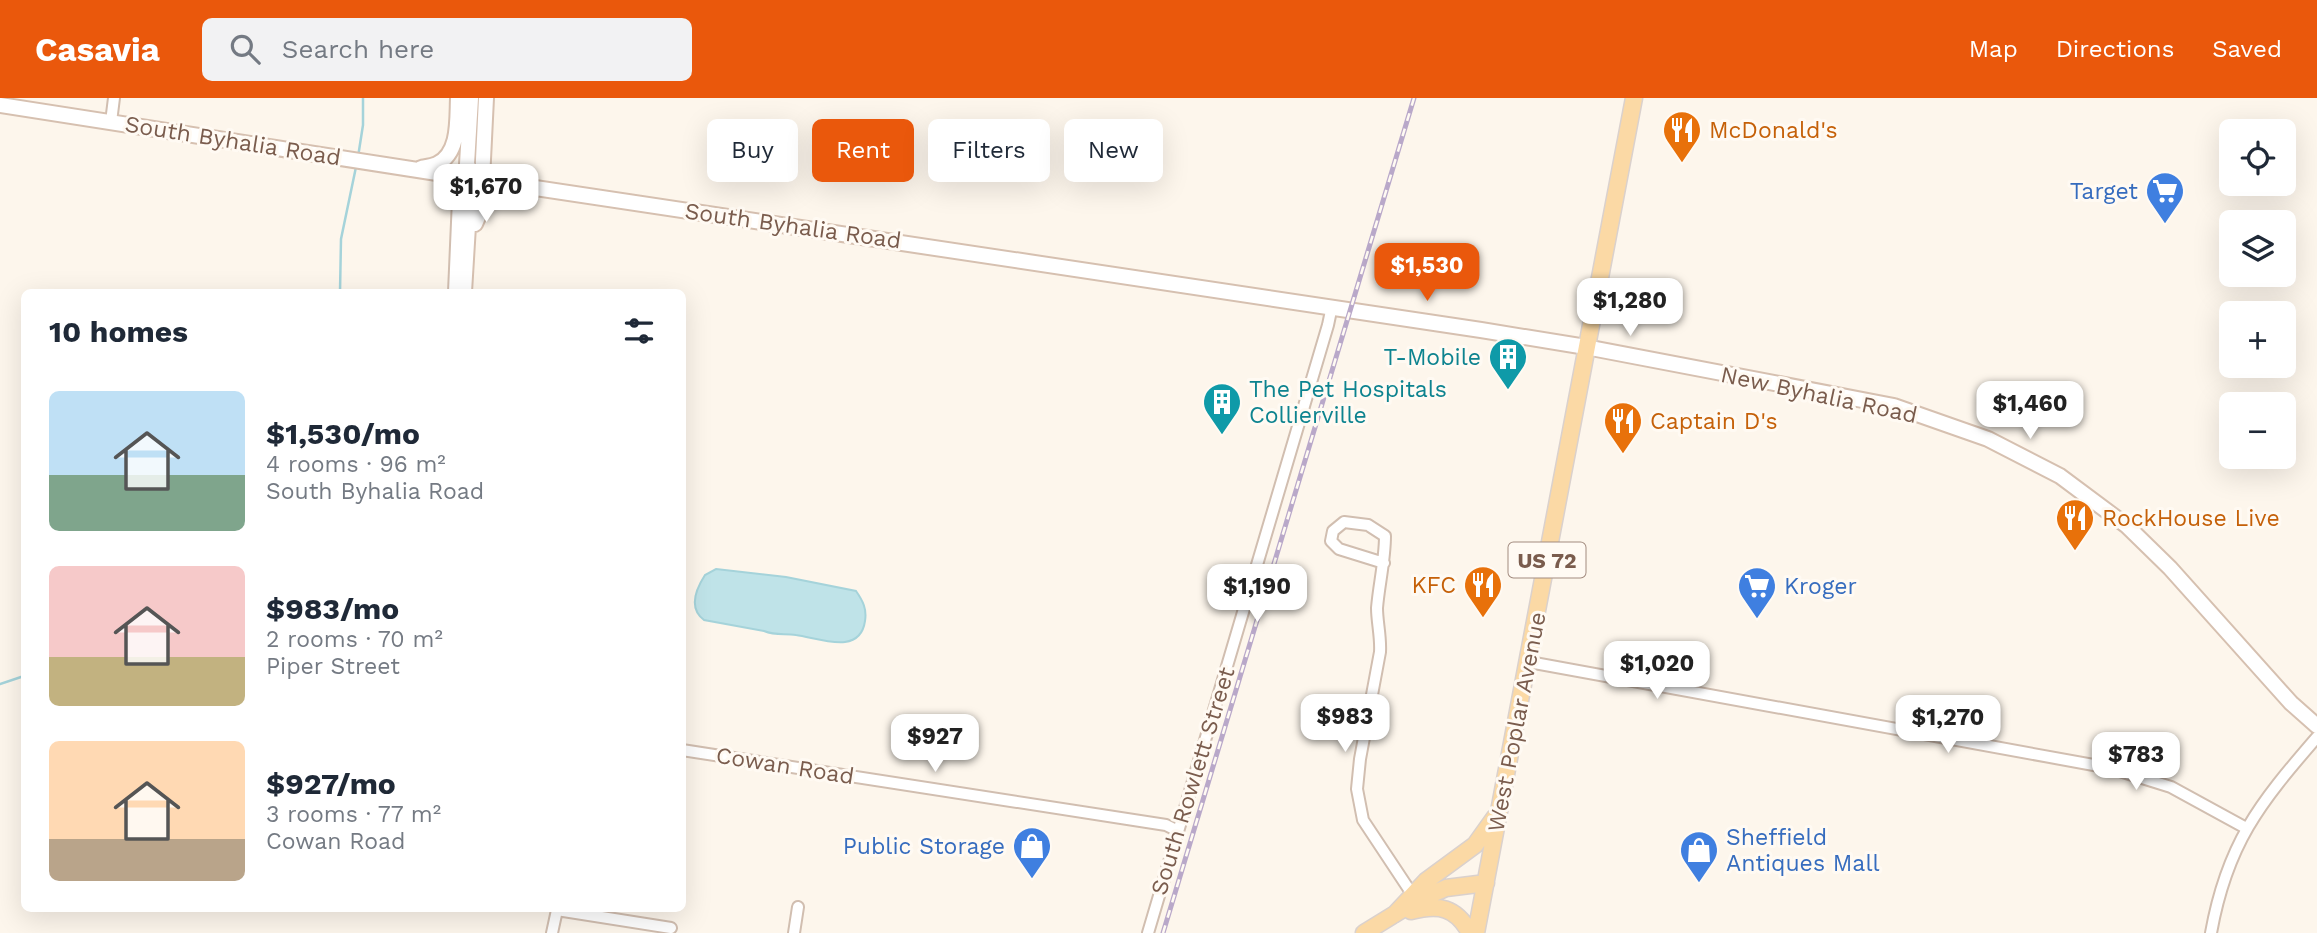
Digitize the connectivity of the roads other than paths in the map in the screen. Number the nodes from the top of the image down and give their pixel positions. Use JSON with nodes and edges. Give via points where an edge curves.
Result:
{"nodes":[{"id":1,"x":114,"y":98,"type":"edge"},
{"id":2,"x":458,"y":98,"type":"edge"},
{"id":3,"x":464,"y":98,"type":"edge"},
{"id":4,"x":471,"y":98,"type":"edge"},
{"id":5,"x":486,"y":98,"type":"edge"},
{"id":6,"x":1634,"y":98,"type":"edge"},
{"id":7,"x":0,"y":105,"type":"edge"},
{"id":8,"x":111,"y":122,"type":"junction"},
{"id":9,"x":414,"y":169,"type":"junction"},
{"id":10,"x":460,"y":176,"type":"junction"},
{"id":11,"x":482,"y":180,"type":"junction"},
{"id":12,"x":509,"y":184,"type":"junction"},
{"id":13,"x":475,"y":224,"type":"junction"},
{"id":14,"x":454,"y":289,"type":"edge"},
{"id":15,"x":464,"y":289,"type":"edge"},
{"id":16,"x":470,"y":289,"type":"edge"},
{"id":17,"x":1332,"y":306,"type":"junction"},
{"id":18,"x":1586,"y":347,"type":"junction"},
{"id":19,"x":1384,"y":563,"type":"junction"},
{"id":20,"x":1528,"y":662,"type":"junction"},
{"id":21,"x":2317,"y":726,"type":"edge"},
{"id":22,"x":2317,"y":737,"type":"edge"},
{"id":23,"x":686,"y":751,"type":"edge"},
{"id":24,"x":1500,"y":810,"type":"junction"},
{"id":25,"x":2246,"y":828,"type":"junction"},
{"id":26,"x":1178,"y":831,"type":"junction"},
{"id":27,"x":1486,"y":883,"type":"junction"},
{"id":28,"x":1417,"y":901,"type":"junction"},
{"id":29,"x":798,"y":907,"type":"dead end"},
{"id":30,"x":557,"y":912,"type":"edge"},
{"id":31,"x":570,"y":912,"type":"edge"},
{"id":32,"x":671,"y":928,"type":"dead end"},
{"id":33,"x":1368,"y":932,"type":"edge"},
{"id":34,"x":552,"y":933,"type":"edge"},
{"id":35,"x":793,"y":933,"type":"edge"},
{"id":36,"x":1148,"y":933,"type":"edge"},
{"id":37,"x":1470,"y":933,"type":"edge"},
{"id":38,"x":1476,"y":933,"type":"edge"},
{"id":39,"x":2211,"y":933,"type":"edge"}],
"edges":[{"from":1,"to":8,"type":"street"},
{"from":2,"to":9,"type":"main road","via":[[455,140],[448,154],[437,164]]},
{"from":3,"to":10,"type":"main road"},
{"from":4,"to":11,"type":"main road","via":[[467,164],[472,175]]},
{"from":5,"to":11,"type":"main road"},
{"from":6,"to":18,"type":"main road","name":"West Poplar Avenue","number":"US 72"},
{"from":7,"to":8,"type":"main road","name":"South Byhalia Road"},
{"from":8,"to":9,"type":"main road","name":"South Byhalia Road"},
{"from":9,"to":10,"type":"main road","name":"South Byhalia Road"},
{"from":10,"to":11,"type":"main road","name":"South Byhalia Road"},
{"from":10,"to":14,"type":"street"},
{"from":10,"to":15,"type":"main road","via":[[470,193]]},
{"from":11,"to":12,"type":"main road","name":"South Byhalia Road"},
{"from":11,"to":13,"type":"street"},
{"from":12,"to":13,"type":"main road","via":[[486,200]]},
{"from":12,"to":17,"type":"main road","name":"South Byhalia Road"},
{"from":13,"to":16,"type":"street"},
{"from":17,"to":18,"type":"main road","name":"South Byhalia Road"},
{"from":17,"to":26,"type":"street","name":"South Rowlett Street"},
{"from":18,"to":20,"type":"main road","name":"West Poplar Avenue","number":"US 72"},
{"from":18,"to":21,"type":"main road","name":"New Byhalia Road","via":[[1894,406],[1988,439],[2024,457],[2060,476],[2127,526]]},
{"from":19,"to":19,"type":"street","via":[[1339,550],[1331,541],[1333,531],[1344,522],[1368,525],[1385,536]]},
{"from":19,"to":28,"type":"street","via":[[1377,610],[1380,652],[1357,789],[1363,820]]},
{"from":20,"to":24,"type":"main road","name":"West Poplar Avenue","number":"US 72"},
{"from":20,"to":25,"type":"street","via":[[2110,768],[2171,787]]},
{"from":22,"to":25,"type":"street"},
{"from":23,"to":26,"type":"street","name":"Cowan Road","via":[[1166,825]]},
{"from":24,"to":27,"type":"main road","name":"West Poplar Avenue","number":"US 72"},
{"from":24,"to":28,"type":"main road","number":"US 72","via":[[1475,845],[1426,881]]},
{"from":25,"to":39,"type":"street","via":[[2223,881]]},
{"from":26,"to":36,"type":"street","name":"South Rowlett Street"},
{"from":27,"to":28,"type":"main road","number":"US 72","via":[[1446,888]]},
{"from":27,"to":38,"type":"main road","name":"West Poplar Avenue"},
{"from":28,"to":33,"type":"main road","number":"US 72"},
{"from":28,"to":37,"type":"main road","via":[[1452,912]]},
{"from":29,"to":35,"type":"street"},
{"from":30,"to":34,"type":"street"},
{"from":31,"to":32,"type":"street"}]}
